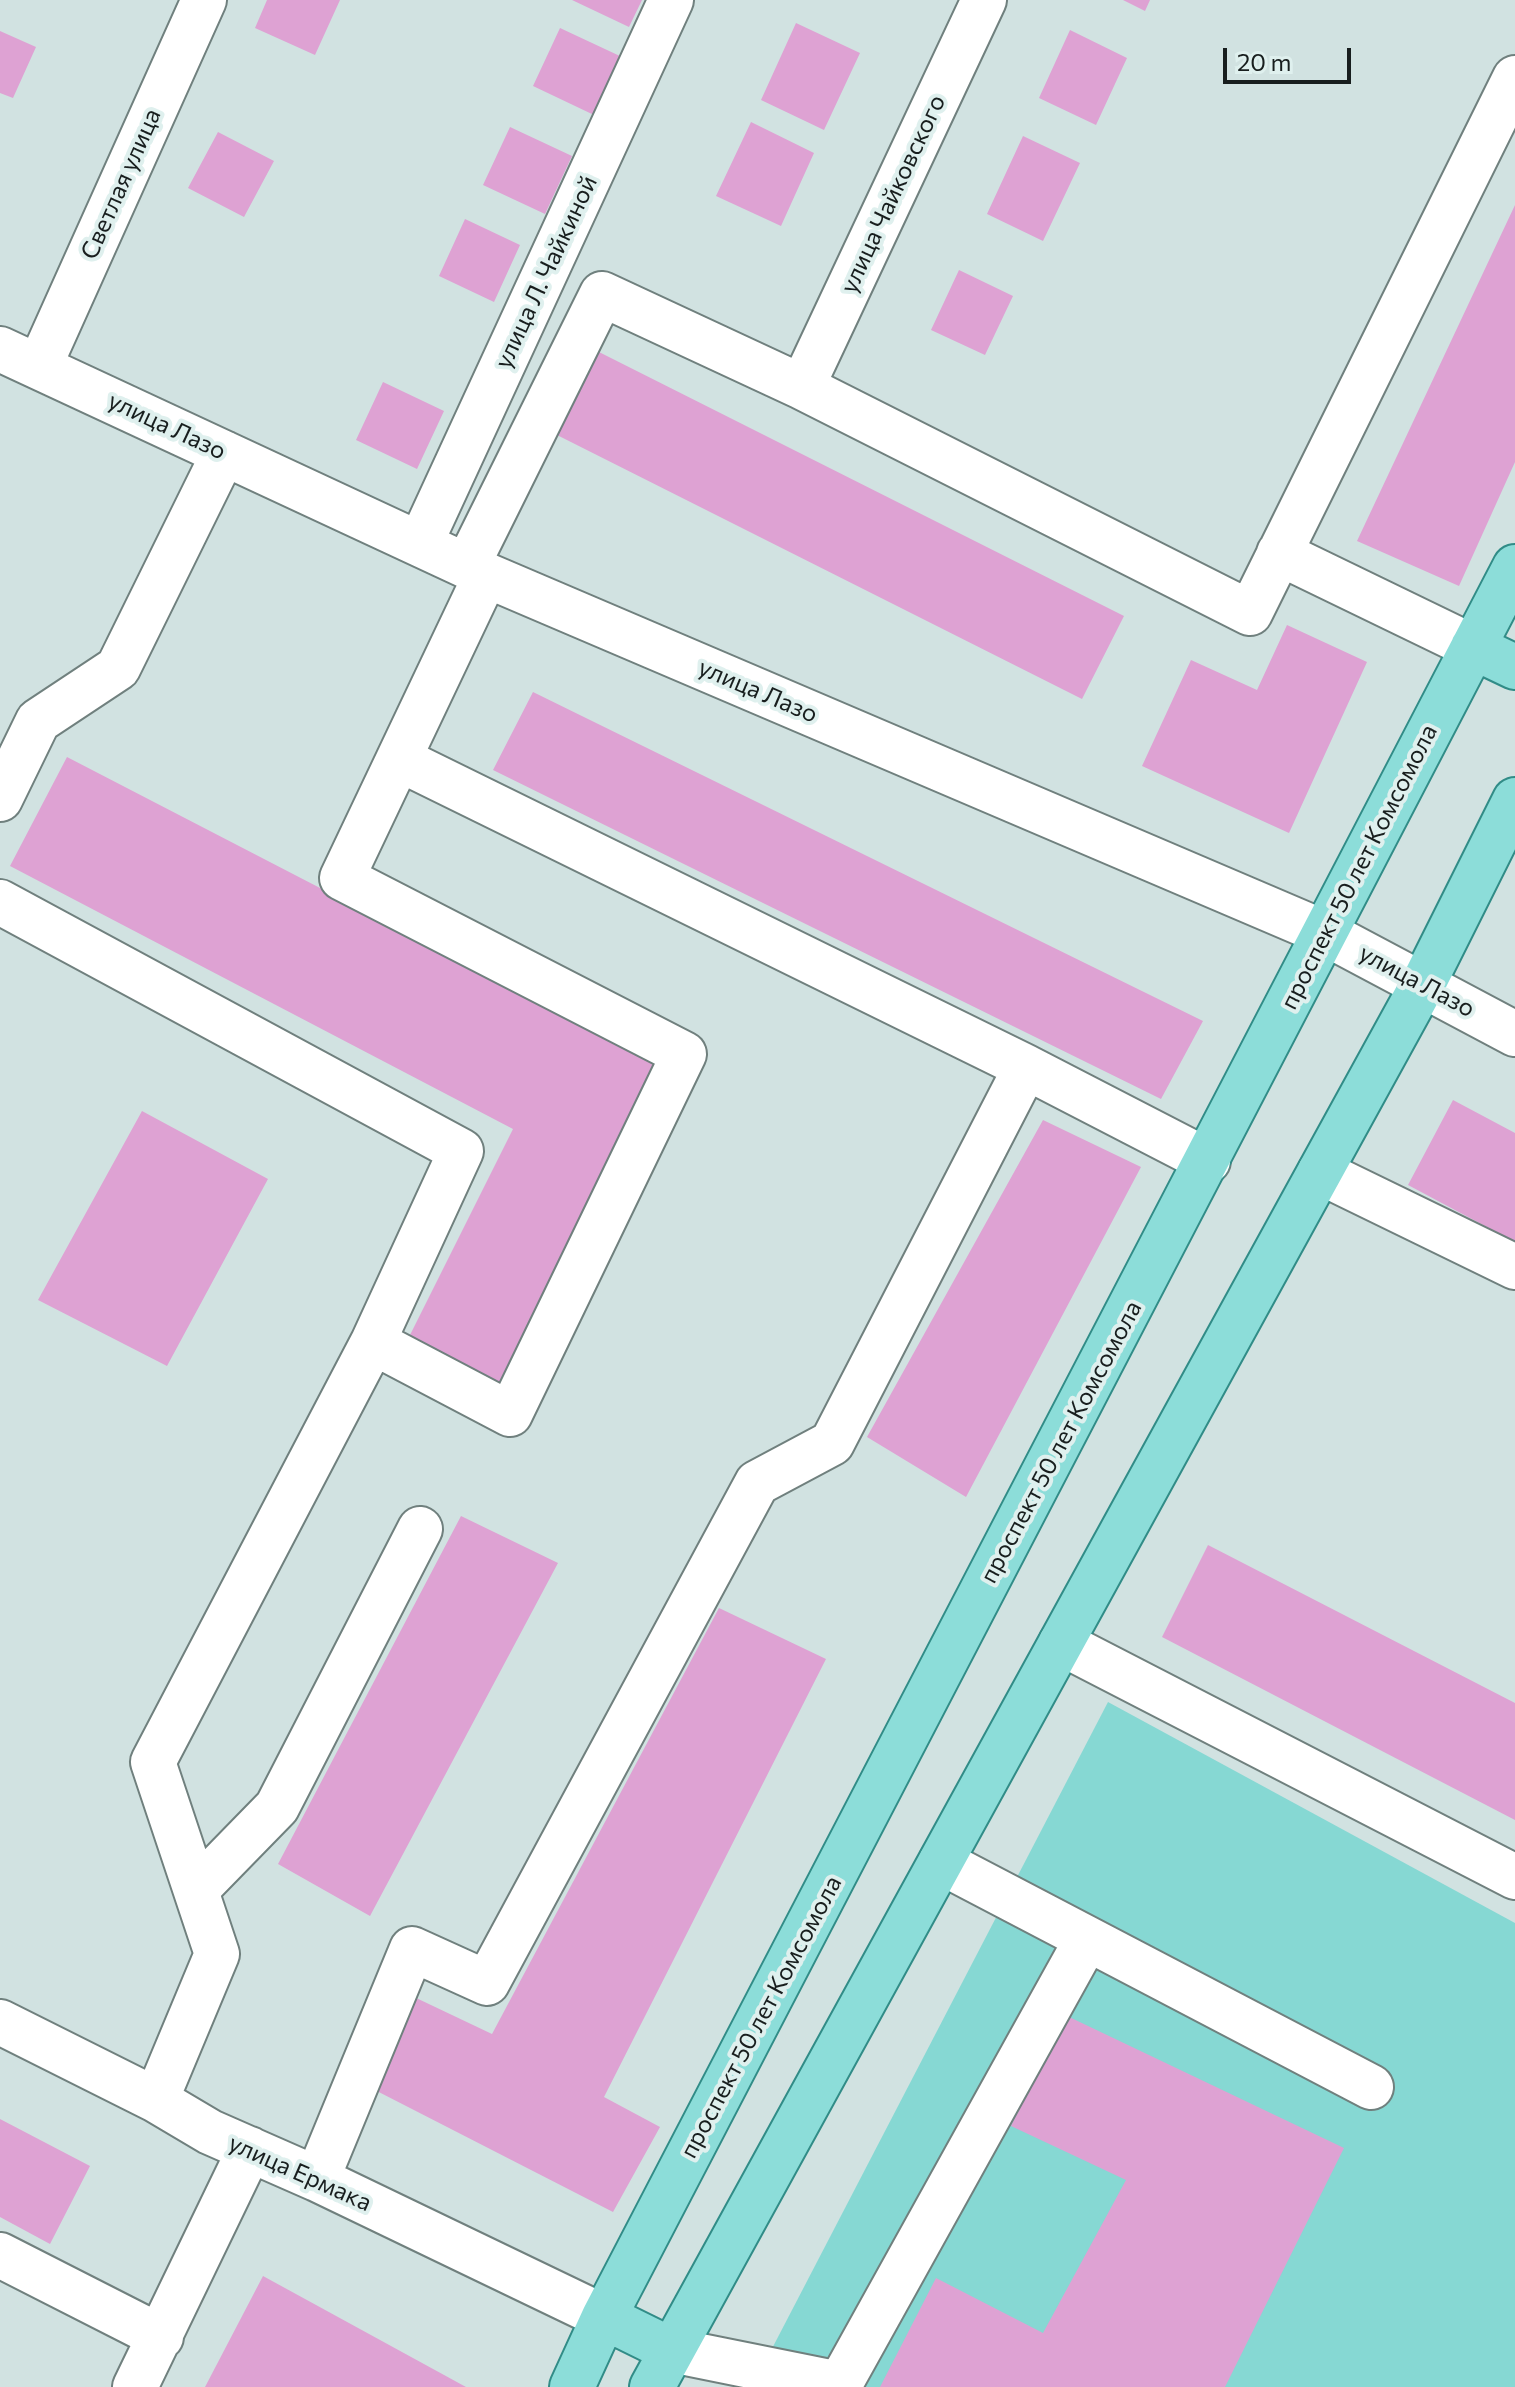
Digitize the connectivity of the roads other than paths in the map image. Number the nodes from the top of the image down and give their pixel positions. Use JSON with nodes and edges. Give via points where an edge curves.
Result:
{"nodes":[{"id":1,"x":204,"y":0,"type":"edge"},
{"id":2,"x":671,"y":0,"type":"edge"},
{"id":3,"x":984,"y":0,"type":"edge"},
{"id":4,"x":1515,"y":78,"type":"edge"},
{"id":5,"x":0,"y":349,"type":"edge"},
{"id":6,"x":39,"y":367,"type":"junction"},
{"id":7,"x":802,"y":387,"type":"junction"},
{"id":8,"x":224,"y":453,"type":"junction"},
{"id":9,"x":420,"y":544,"type":"junction"},
{"id":10,"x":1279,"y":553,"type":"junction"},
{"id":11,"x":1515,"y":567,"type":"edge"},
{"id":12,"x":477,"y":571,"type":"junction"},
{"id":13,"x":1473,"y":647,"type":"junction"},
{"id":14,"x":1515,"y":667,"type":"edge"},
{"id":15,"x":399,"y":759,"type":"junction"},
{"id":16,"x":0,"y":799,"type":"edge"},
{"id":17,"x":1515,"y":800,"type":"edge"},
{"id":18,"x":0,"y":902,"type":"edge"},
{"id":19,"x":1325,"y":933,"type":"junction"},
{"id":20,"x":1423,"y":984,"type":"junction"},
{"id":21,"x":1515,"y":1034,"type":"edge"},
{"id":22,"x":1026,"y":1067,"type":"junction"},
{"id":23,"x":1208,"y":1161,"type":"junction"},
{"id":24,"x":1320,"y":1172,"type":"junction"},
{"id":25,"x":1515,"y":1267,"type":"edge"},
{"id":26,"x":373,"y":1342,"type":"junction"},
{"id":27,"x":420,"y":1529,"type":"dead end"},
{"id":28,"x":1061,"y":1643,"type":"junction"},
{"id":29,"x":941,"y":1862,"type":"junction"},
{"id":30,"x":1515,"y":1877,"type":"edge"},
{"id":31,"x":196,"y":1890,"type":"junction"},
{"id":32,"x":1087,"y":1939,"type":"junction"},
{"id":33,"x":0,"y":2022,"type":"edge"},
{"id":34,"x":1371,"y":2087,"type":"dead end"},
{"id":35,"x":156,"y":2100,"type":"junction"},
{"id":36,"x":250,"y":2149,"type":"junction"},
{"id":37,"x":317,"y":2179,"type":"junction"},
{"id":38,"x":0,"y":2255,"type":"edge"},
{"id":39,"x":604,"y":2317,"type":"junction"},
{"id":40,"x":161,"y":2337,"type":"junction"},
{"id":41,"x":662,"y":2369,"type":"edge"},
{"id":42,"x":135,"y":2387,"type":"edge"},
{"id":43,"x":572,"y":2387,"type":"edge"}],
"edges":[{"from":1,"to":6,"type":"street","name":"Светлая улица"},
{"from":2,"to":9,"type":"street","name":"улица Л. Чайкиной"},
{"from":3,"to":7,"type":"street","name":"улица Чайковского"},
{"from":4,"to":10,"type":"street"},
{"from":5,"to":6,"type":"street","name":"улица Лазо"},
{"from":6,"to":8,"type":"street","name":"улица Лазо"},
{"from":7,"to":10,"type":"street","via":[[1250,613]]},
{"from":7,"to":12,"type":"street","via":[[602,294]]},
{"from":8,"to":9,"type":"street","name":"улица Лазо"},
{"from":8,"to":16,"type":"street","via":[[118,668],[38,721]]},
{"from":9,"to":12,"type":"street","name":"улица Лазо"},
{"from":10,"to":13,"type":"street"},
{"from":11,"to":13,"type":"main road","name":"проспект 50 лет Комсомола"},
{"from":12,"to":15,"type":"street"},
{"from":12,"to":19,"type":"street","name":"улица Лазо"},
{"from":13,"to":14,"type":"main road"},
{"from":13,"to":19,"type":"main road","name":"проспект 50 лет Комсомола"},
{"from":15,"to":22,"type":"street"},
{"from":15,"to":26,"type":"street","via":[[342,878],[684,1054],[510,1414]]},
{"from":17,"to":20,"type":"main road"},
{"from":18,"to":26,"type":"street","via":[[461,1151]]},
{"from":19,"to":20,"type":"street","name":"улица Лазо"},
{"from":19,"to":23,"type":"main road","name":"проспект 50 лет Комсомола"},
{"from":20,"to":21,"type":"street","name":"улица Лазо"},
{"from":20,"to":24,"type":"main road"},
{"from":22,"to":23,"type":"street"},
{"from":22,"to":37,"type":"street","via":[[832,1443],[757,1483],[487,1983],[412,1949]]},
{"from":23,"to":39,"type":"main road","name":"проспект 50 лет Комсомола"},
{"from":24,"to":25,"type":"street"},
{"from":24,"to":28,"type":"main road"},
{"from":26,"to":31,"type":"street","via":[[153,1762]]},
{"from":27,"to":31,"type":"street","via":[[277,1807]]},
{"from":28,"to":29,"type":"main road"},
{"from":28,"to":30,"type":"street"},
{"from":29,"to":32,"type":"street"},
{"from":29,"to":41,"type":"main road"},
{"from":31,"to":35,"type":"street","via":[[217,1954]]},
{"from":32,"to":34,"type":"street"},
{"from":32,"to":41,"type":"street","via":[[840,2384]]},
{"from":33,"to":35,"type":"street","name":"улица Ермака"},
{"from":35,"to":36,"type":"street","name":"улица Ермака"},
{"from":36,"to":37,"type":"street","name":"улица Ермака"},
{"from":36,"to":40,"type":"street"},
{"from":37,"to":39,"type":"street","name":"улица Ермака"},
{"from":38,"to":40,"type":"street"},
{"from":39,"to":41,"type":"main road"},
{"from":39,"to":43,"type":"main road","name":"проспект 50 лет Комсомола"},
{"from":40,"to":42,"type":"street"}]}
